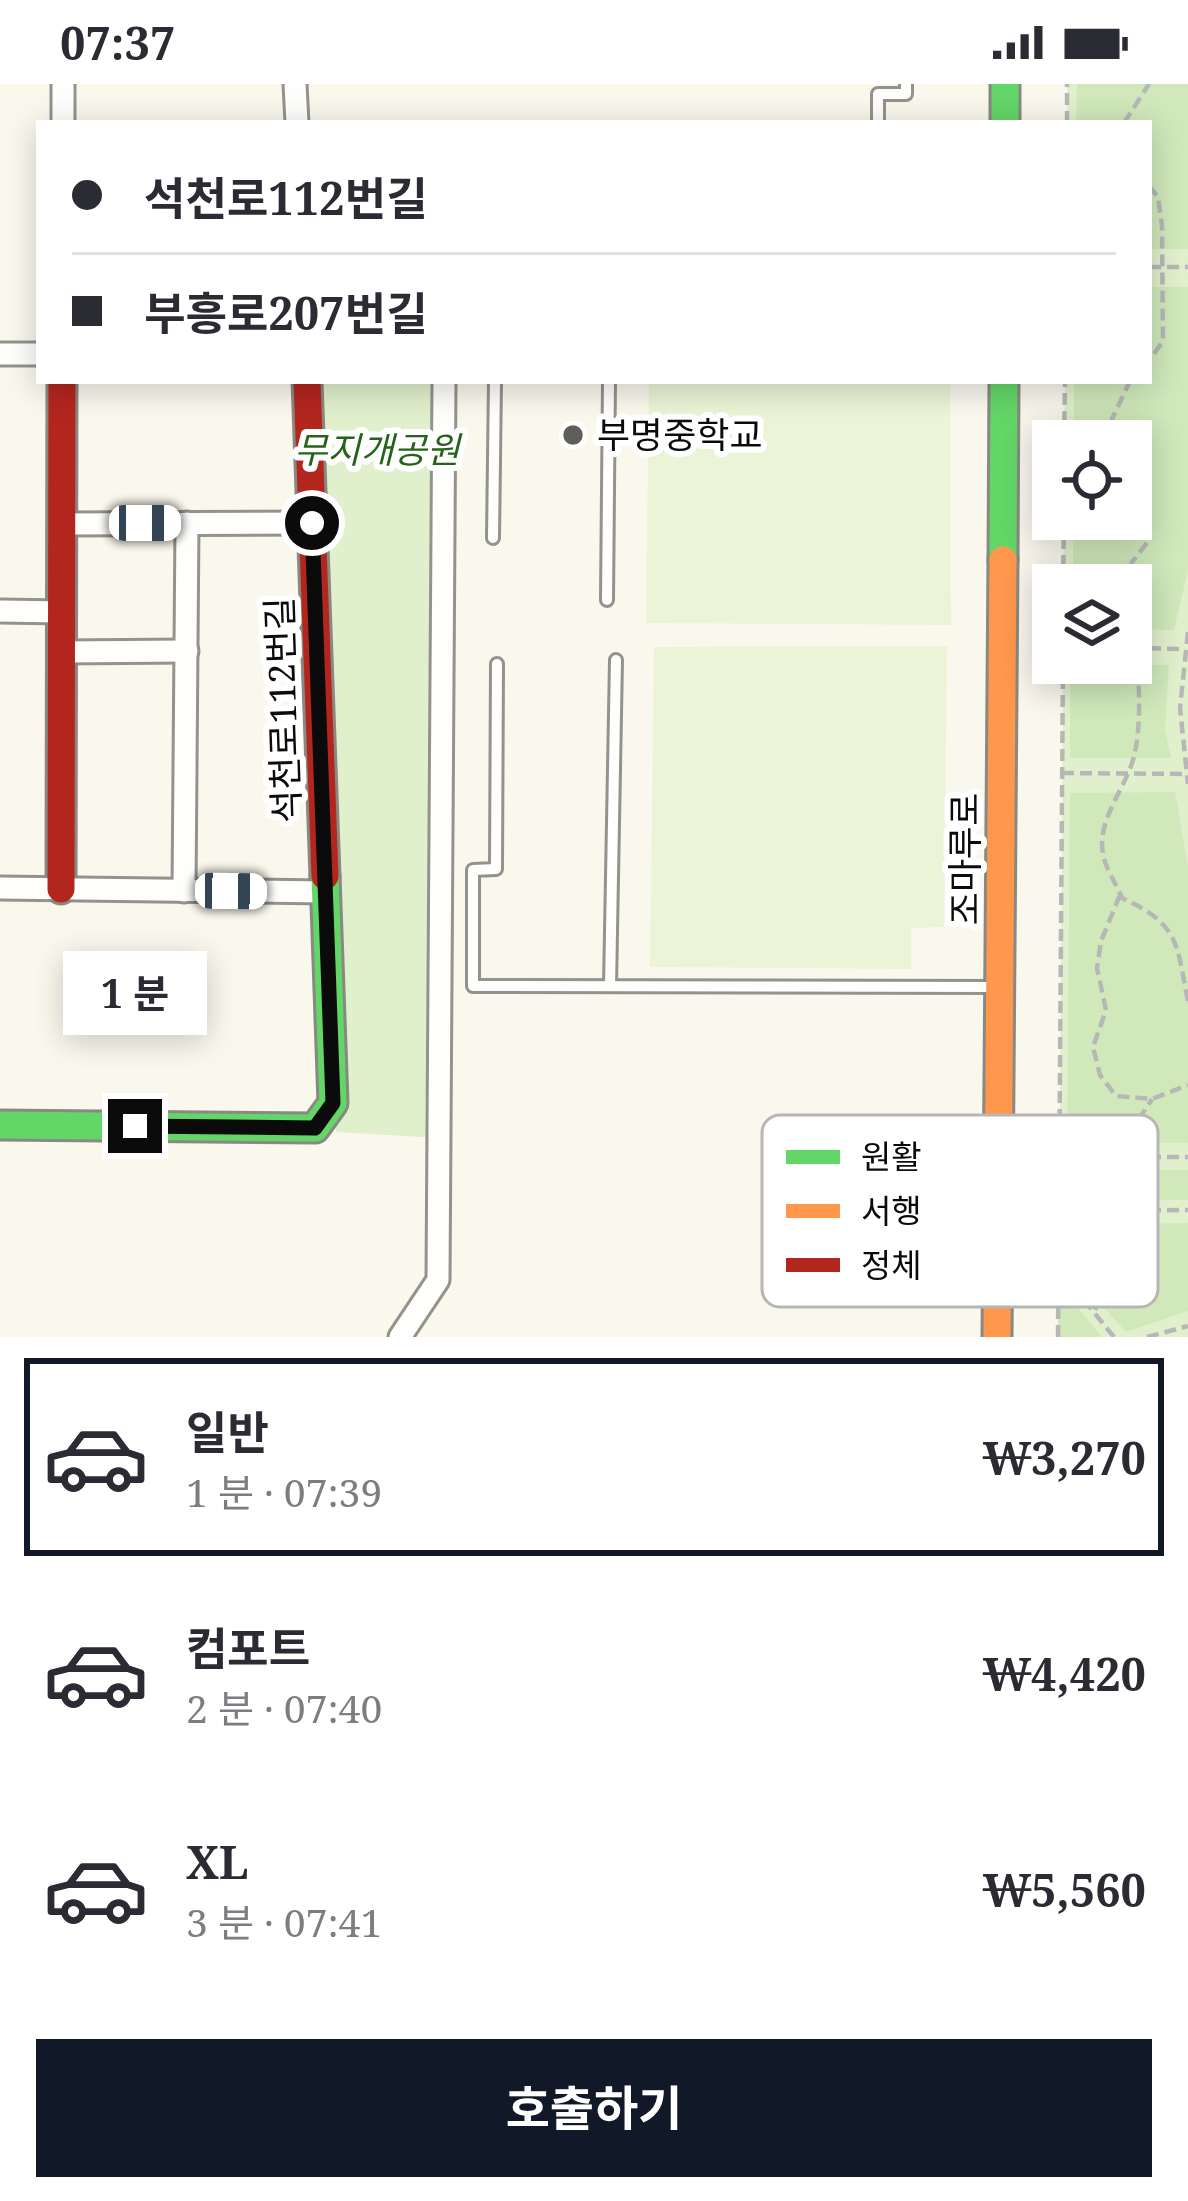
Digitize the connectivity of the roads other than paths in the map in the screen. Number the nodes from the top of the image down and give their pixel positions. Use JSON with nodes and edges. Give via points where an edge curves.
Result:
{"nodes":[{"id":1,"x":63,"y":84,"type":"edge"},
{"id":2,"x":296,"y":84,"type":"edge"},
{"id":3,"x":907,"y":84,"type":"edge"},
{"id":4,"x":1006,"y":84,"type":"edge"},
{"id":5,"x":63,"y":120,"type":"edge"},
{"id":6,"x":297,"y":120,"type":"edge"},
{"id":7,"x":878,"y":120,"type":"edge"},
{"id":8,"x":1006,"y":120,"type":"edge"},
{"id":9,"x":0,"y":354,"type":"edge"},
{"id":10,"x":36,"y":355,"type":"edge"},
{"id":11,"x":62,"y":384,"type":"edge"},
{"id":12,"x":307,"y":384,"type":"edge"},
{"id":13,"x":444,"y":384,"type":"edge"},
{"id":14,"x":495,"y":384,"type":"edge"},
{"id":15,"x":609,"y":384,"type":"edge"},
{"id":16,"x":1004,"y":384,"type":"edge"},
{"id":17,"x":187,"y":523,"type":"junction"},
{"id":18,"x":312,"y":523,"type":"junction"},
{"id":19,"x":62,"y":524,"type":"junction"},
{"id":20,"x":493,"y":538,"type":"dead end"},
{"id":21,"x":607,"y":600,"type":"dead end"},
{"id":22,"x":0,"y":611,"type":"edge"},
{"id":23,"x":62,"y":612,"type":"junction"},
{"id":24,"x":187,"y":650,"type":"junction"},
{"id":25,"x":62,"y":652,"type":"junction"},
{"id":26,"x":616,"y":659,"type":"dead end"},
{"id":27,"x":497,"y":664,"type":"dead end"},
{"id":28,"x":0,"y":889,"type":"edge"},
{"id":29,"x":61,"y":889,"type":"junction"},
{"id":30,"x":184,"y":891,"type":"junction"},
{"id":31,"x":326,"y":892,"type":"junction"},
{"id":32,"x":610,"y":986,"type":"junction"},
{"id":33,"x":1000,"y":987,"type":"junction"},
{"id":34,"x":999,"y":1115,"type":"edge"},
{"id":35,"x":0,"y":1125,"type":"edge"},
{"id":36,"x":998,"y":1307,"type":"edge"},
{"id":37,"x":400,"y":1337,"type":"edge"},
{"id":38,"x":998,"y":1337,"type":"edge"}],
"edges":[{"from":1,"to":5,"type":"street"},
{"from":2,"to":6,"type":"street"},
{"from":3,"to":7,"type":"lane","via":[[906,94],[878,94]]},
{"from":4,"to":8,"type":"street"},
{"from":9,"to":10,"type":"street"},
{"from":11,"to":19,"type":"street"},
{"from":12,"to":18,"type":"street","name":"석천로112번길"},
{"from":13,"to":37,"type":"street","via":[[438,1280]]},
{"from":14,"to":20,"type":"lane"},
{"from":15,"to":21,"type":"lane"},
{"from":16,"to":33,"type":"street","name":"조마루로"},
{"from":17,"to":18,"type":"street"},
{"from":17,"to":19,"type":"street"},
{"from":17,"to":24,"type":"street"},
{"from":18,"to":31,"type":"street","name":"석천로112번길"},
{"from":19,"to":23,"type":"street"},
{"from":22,"to":23,"type":"street"},
{"from":23,"to":25,"type":"street"},
{"from":24,"to":25,"type":"street"},
{"from":24,"to":30,"type":"street"},
{"from":25,"to":29,"type":"street"},
{"from":26,"to":32,"type":"lane"},
{"from":27,"to":32,"type":"lane","via":[[496,869],[473,870],[473,986]]},
{"from":28,"to":29,"type":"street"},
{"from":29,"to":30,"type":"street"},
{"from":30,"to":31,"type":"street"},
{"from":31,"to":35,"type":"street","name":"석천로112번길","via":[[333,1103],[315,1128]]},
{"from":32,"to":33,"type":"lane"},
{"from":33,"to":34,"type":"street","name":"조마루로"},
{"from":36,"to":38,"type":"street","name":"조마루로"}]}
